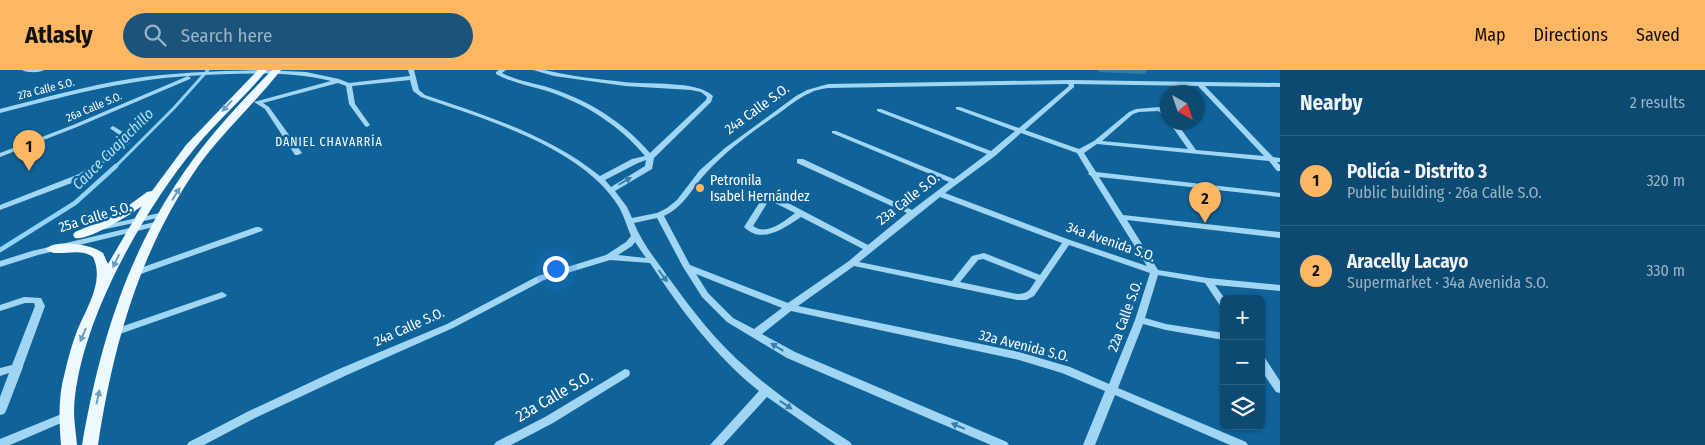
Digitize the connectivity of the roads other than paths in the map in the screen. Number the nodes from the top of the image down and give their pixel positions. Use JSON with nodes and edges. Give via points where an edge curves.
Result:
{"nodes":[{"id":1,"x":25,"y":70,"type":"edge"},
{"id":2,"x":41,"y":70,"type":"edge"},
{"id":3,"x":411,"y":70,"type":"edge"},
{"id":4,"x":503,"y":70,"type":"edge"},
{"id":5,"x":536,"y":70,"type":"edge"},
{"id":6,"x":262,"y":71,"type":"edge"},
{"id":7,"x":276,"y":71,"type":"edge"},
{"id":8,"x":211,"y":74,"type":"joint"},
{"id":9,"x":197,"y":75,"type":"junction"},
{"id":10,"x":412,"y":78,"type":"junction"},
{"id":11,"x":339,"y":80,"type":"junction"},
{"id":12,"x":1071,"y":82,"type":"junction"},
{"id":13,"x":1199,"y":83,"type":"junction"},
{"id":14,"x":349,"y":85,"type":"junction"},
{"id":15,"x":1280,"y":85,"type":"edge"},
{"id":16,"x":253,"y":101,"type":"junction"},
{"id":17,"x":958,"y":108,"type":"dead end"},
{"id":18,"x":880,"y":110,"type":"dead end"},
{"id":19,"x":1160,"y":110,"type":"edge"},
{"id":20,"x":0,"y":111,"type":"edge"},
{"id":21,"x":367,"y":125,"type":"dead end"},
{"id":22,"x":113,"y":128,"type":"dead end"},
{"id":23,"x":1178,"y":130,"type":"edge"},
{"id":24,"x":1021,"y":131,"type":"junction"},
{"id":25,"x":834,"y":132,"type":"dead end"},
{"id":26,"x":1096,"y":142,"type":"junction"},
{"id":27,"x":1080,"y":152,"type":"junction"},
{"id":28,"x":1194,"y":152,"type":"junction"},
{"id":29,"x":298,"y":153,"type":"dead end"},
{"id":30,"x":992,"y":154,"type":"junction"},
{"id":31,"x":0,"y":155,"type":"edge"},
{"id":32,"x":650,"y":157,"type":"junction"},
{"id":33,"x":1270,"y":159,"type":"junction"},
{"id":34,"x":1280,"y":160,"type":"edge"},
{"id":35,"x":800,"y":161,"type":"dead end"},
{"id":36,"x":1280,"y":169,"type":"edge"},
{"id":37,"x":1092,"y":174,"type":"junction"},
{"id":38,"x":601,"y":179,"type":"junction"},
{"id":39,"x":954,"y":182,"type":"junction"},
{"id":40,"x":159,"y":188,"type":"junction"},
{"id":41,"x":611,"y":190,"type":"junction"},
{"id":42,"x":940,"y":194,"type":"junction"},
{"id":43,"x":1280,"y":195,"type":"edge"},
{"id":44,"x":0,"y":208,"type":"edge"},
{"id":45,"x":801,"y":213,"type":"junction"},
{"id":46,"x":914,"y":213,"type":"junction"},
{"id":47,"x":659,"y":215,"type":"junction"},
{"id":48,"x":1122,"y":217,"type":"junction"},
{"id":49,"x":162,"y":218,"type":"junction"},
{"id":50,"x":631,"y":221,"type":"junction"},
{"id":51,"x":136,"y":223,"type":"junction"},
{"id":52,"x":259,"y":229,"type":"dead end"},
{"id":53,"x":79,"y":235,"type":"junction"},
{"id":54,"x":1280,"y":235,"type":"edge"},
{"id":55,"x":634,"y":236,"type":"junction"},
{"id":56,"x":1067,"y":242,"type":"junction"},
{"id":57,"x":52,"y":248,"type":"junction"},
{"id":58,"x":869,"y":249,"type":"junction"},
{"id":59,"x":35,"y":252,"type":"junction"},
{"id":60,"x":610,"y":257,"type":"junction"},
{"id":61,"x":652,"y":261,"type":"junction"},
{"id":62,"x":852,"y":262,"type":"junction"},
{"id":63,"x":0,"y":264,"type":"edge"},
{"id":64,"x":687,"y":267,"type":"junction"},
{"id":65,"x":1155,"y":272,"type":"junction"},
{"id":66,"x":135,"y":273,"type":"junction"},
{"id":67,"x":1042,"y":279,"type":"junction"},
{"id":68,"x":1208,"y":281,"type":"junction"},
{"id":69,"x":954,"y":284,"type":"junction"},
{"id":70,"x":1280,"y":288,"type":"edge"},
{"id":71,"x":102,"y":290,"type":"junction"},
{"id":72,"x":222,"y":295,"type":"dead end"},
{"id":73,"x":1220,"y":299,"type":"edge"},
{"id":74,"x":789,"y":307,"type":"junction"},
{"id":75,"x":0,"y":308,"type":"edge"},
{"id":76,"x":1140,"y":320,"type":"junction"},
{"id":77,"x":113,"y":333,"type":"junction"},
{"id":78,"x":755,"y":334,"type":"junction"},
{"id":79,"x":1220,"y":336,"type":"edge"},
{"id":80,"x":18,"y":367,"type":"junction"},
{"id":81,"x":1265,"y":367,"type":"edge"},
{"id":82,"x":0,"y":372,"type":"edge"},
{"id":83,"x":625,"y":373,"type":"dead end"},
{"id":84,"x":1113,"y":388,"type":"junction"},
{"id":85,"x":1280,"y":389,"type":"edge"},
{"id":86,"x":766,"y":391,"type":"junction"},
{"id":87,"x":0,"y":411,"type":"edge"},
{"id":88,"x":64,"y":418,"type":"junction"},
{"id":89,"x":0,"y":444,"type":"edge"},
{"id":90,"x":69,"y":445,"type":"edge"},
{"id":91,"x":90,"y":445,"type":"edge"},
{"id":92,"x":193,"y":445,"type":"edge"},
{"id":93,"x":500,"y":445,"type":"edge"},
{"id":94,"x":716,"y":445,"type":"edge"},
{"id":95,"x":846,"y":445,"type":"edge"},
{"id":96,"x":1003,"y":445,"type":"edge"},
{"id":97,"x":1089,"y":445,"type":"edge"},
{"id":98,"x":1242,"y":445,"type":"edge"}],
"edges":[{"from":1,"to":2,"type":"street"},
{"from":3,"to":10,"type":"street"},
{"from":4,"to":32,"type":"street","via":[[498,73],[574,98],[605,115],[633,137]]},
{"from":5,"to":32,"type":"street","via":[[625,84],[690,88],[708,94],[709,101]]},
{"from":6,"to":7,"type":"street","name":"27a Calle S.O."},
{"from":6,"to":8,"type":"street","name":"27a Calle S.O."},
{"from":6,"to":40,"type":"main road","one_way":true,"via":[[189,148]]},
{"from":7,"to":11,"type":"street","via":[[307,72]]},
{"from":7,"to":16,"type":"main road"},
{"from":8,"to":9,"type":"street","name":"27a Calle S.O."},
{"from":9,"to":20,"type":"street","name":"27a Calle S.O.","via":[[150,77]]},
{"from":9,"to":31,"type":"street","name":"26a Calle S.O."},
{"from":10,"to":14,"type":"street"},
{"from":10,"to":38,"type":"street","via":[[416,91],[424,96],[537,139]]},
{"from":11,"to":14,"type":"street"},
{"from":11,"to":16,"type":"street"},
{"from":12,"to":13,"type":"street"},
{"from":12,"to":24,"type":"street","name":"23a Calle S.O.","via":[[1072,86]]},
{"from":12,"to":47,"type":"street","name":"24a Calle S.O.","via":[[881,84],[809,90],[727,149],[703,172],[680,202]]},
{"from":13,"to":15,"type":"street"},
{"from":13,"to":33,"type":"street"},
{"from":14,"to":21,"type":"street","via":[[352,104]]},
{"from":16,"to":29,"type":"street","via":[[274,116]]},
{"from":49,"to":16,"type":"main road","one_way":true,"via":[[187,176]]},
{"from":17,"to":24,"type":"street"},
{"from":18,"to":30,"type":"street"},
{"from":19,"to":26,"type":"street","via":[[1131,113]]},
{"from":22,"to":44,"type":"street","via":[[127,136],[128,142],[88,172]]},
{"from":23,"to":28,"type":"street"},
{"from":24,"to":27,"type":"street"},
{"from":24,"to":30,"type":"street","name":"23a Calle S.O."},
{"from":25,"to":39,"type":"street"},
{"from":26,"to":27,"type":"street"},
{"from":26,"to":28,"type":"street"},
{"from":27,"to":37,"type":"street","name":"22a Calle S.O."},
{"from":28,"to":33,"type":"street"},
{"from":30,"to":39,"type":"street","name":"23a Calle S.O."},
{"from":32,"to":38,"type":"street","via":[[634,161]]},
{"from":41,"to":32,"type":"street","one_way":true,"via":[[649,167]]},
{"from":33,"to":34,"type":"street"},
{"from":33,"to":36,"type":"street"},
{"from":35,"to":46,"type":"street"},
{"from":37,"to":43,"type":"street"},
{"from":37,"to":48,"type":"street","name":"22a Calle S.O."},
{"from":38,"to":41,"type":"street"},
{"from":39,"to":42,"type":"street","name":"23a Calle S.O."},
{"from":40,"to":51,"type":"main road"},
{"from":40,"to":53,"type":"main road","via":[[126,213]]},
{"from":41,"to":50,"type":"street"},
{"from":42,"to":46,"type":"street","name":"23a Calle S.O."},
{"from":42,"to":56,"type":"street","name":"34a Avenida S.O."},
{"from":45,"to":45,"type":"street","via":[[768,196],[748,227],[759,234],[766,234]]},
{"from":45,"to":58,"type":"street"},
{"from":46,"to":58,"type":"street","name":"23a Calle S.O."},
{"from":47,"to":50,"type":"street","name":"24a Calle S.O."},
{"from":47,"to":64,"type":"street"},
{"from":48,"to":54,"type":"street"},
{"from":48,"to":65,"type":"street","name":"22a Calle S.O."},
{"from":49,"to":51,"type":"street","name":"25a Calle S.O."},
{"from":49,"to":66,"type":"main road"},
{"from":50,"to":55,"type":"street"},
{"from":51,"to":53,"type":"street","name":"25a Calle S.O."},
{"from":51,"to":57,"type":"street","name":"25a Calle S.O."},
{"from":51,"to":71,"type":"main road","one_way":true},
{"from":52,"to":66,"type":"street"},
{"from":53,"to":59,"type":"street","name":"25a Calle S.O."},
{"from":55,"to":60,"type":"street","name":"24a Calle S.O.","via":[[629,244]]},
{"from":55,"to":61,"type":"street"},
{"from":56,"to":65,"type":"street","name":"34a Avenida S.O."},
{"from":56,"to":67,"type":"street"},
{"from":57,"to":59,"type":"street","name":"25a Calle S.O."},
{"from":57,"to":71,"type":"main road","via":[[78,248],[98,255]]},
{"from":58,"to":62,"type":"street","name":"23a Calle S.O."},
{"from":59,"to":63,"type":"street","name":"25a Calle S.O."},
{"from":60,"to":61,"type":"street"},
{"from":60,"to":92,"type":"street","name":"24a Calle S.O.","via":[[541,278],[450,326],[343,372]]},
{"from":61,"to":86,"type":"street","one_way":true,"via":[[708,336]]},
{"from":62,"to":69,"type":"street"},
{"from":62,"to":74,"type":"street","name":"23a Calle S.O."},
{"from":64,"to":74,"type":"street","name":"32a Avenida S.O."},
{"from":64,"to":78,"type":"street","via":[[706,295],[730,320]]},
{"from":65,"to":68,"type":"street","name":"34a Avenida S.O."},
{"from":65,"to":76,"type":"street","name":"22a Calle S.O."},
{"from":66,"to":77,"type":"main road"},
{"from":67,"to":69,"type":"street","via":[[1026,297]]},
{"from":67,"to":69,"type":"street","via":[[979,256]]},
{"from":68,"to":70,"type":"street","name":"34a Avenida S.O."},
{"from":68,"to":73,"type":"street"},
{"from":71,"to":88,"type":"main road","one_way":true,"via":[[80,341]]},
{"from":72,"to":77,"type":"street"},
{"from":74,"to":78,"type":"street","name":"23a Calle S.O."},
{"from":74,"to":84,"type":"street","name":"32a Avenida S.O.","via":[[1019,356]]},
{"from":75,"to":80,"type":"street","via":[[24,300],[38,300],[40,306]]},
{"from":76,"to":79,"type":"street"},
{"from":76,"to":84,"type":"street","name":"22a Calle S.O."},
{"from":91,"to":77,"type":"main road","one_way":true},
{"from":96,"to":78,"type":"street","one_way":true,"via":[[791,355]]},
{"from":80,"to":82,"type":"street"},
{"from":80,"to":87,"type":"street"},
{"from":81,"to":85,"type":"street"},
{"from":83,"to":93,"type":"street","name":"23a Calle S.O."},
{"from":84,"to":97,"type":"street","name":"22a Calle S.O."},
{"from":84,"to":98,"type":"street","name":"32a Avenida S.O."},
{"from":86,"to":94,"type":"street"},
{"from":86,"to":95,"type":"street","one_way":true},
{"from":88,"to":89,"type":"street"},
{"from":88,"to":90,"type":"main road"}]}
